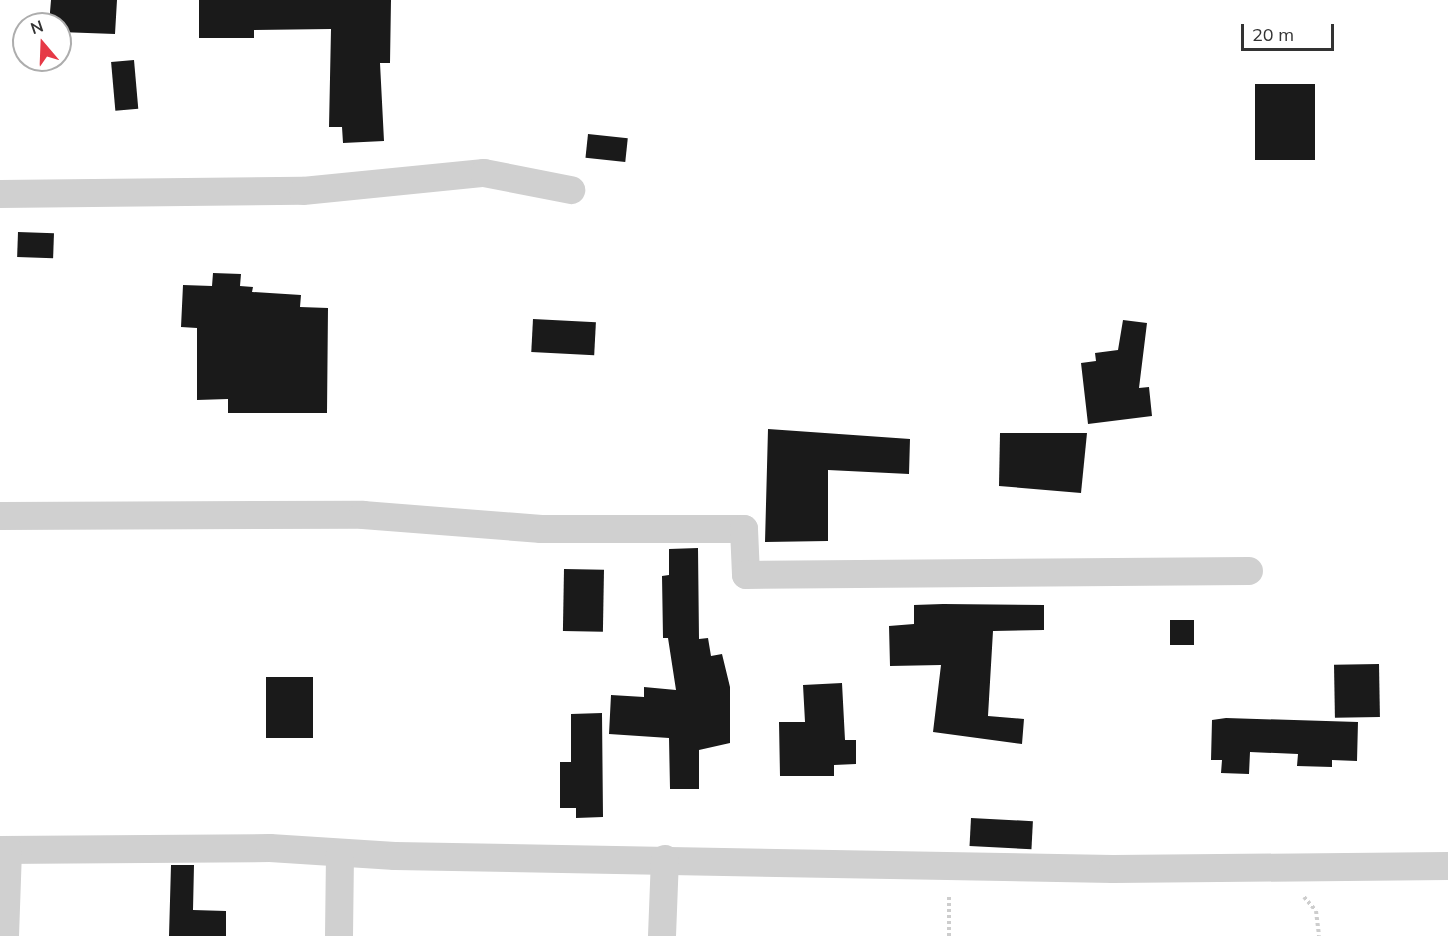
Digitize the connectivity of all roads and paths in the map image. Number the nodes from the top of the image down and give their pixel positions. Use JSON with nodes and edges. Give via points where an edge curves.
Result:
{"nodes":[{"id":1,"x":572,"y":190,"type":"dead end"},
{"id":2,"x":0,"y":194,"type":"edge"},
{"id":3,"x":0,"y":516,"type":"edge"},
{"id":4,"x":1249,"y":571,"type":"dead end"},
{"id":5,"x":4,"y":850,"type":"edge"},
{"id":6,"x":340,"y":853,"type":"junction"},
{"id":7,"x":665,"y":859,"type":"junction"},
{"id":8,"x":949,"y":866,"type":"junction"},
{"id":9,"x":1448,"y":866,"type":"edge"},
{"id":10,"x":5,"y":936,"type":"edge"},
{"id":11,"x":339,"y":936,"type":"edge"},
{"id":12,"x":662,"y":936,"type":"edge"},
{"id":13,"x":949,"y":936,"type":"edge"}],
"edges":[{"from":1,"to":2,"type":"street","via":[[484,173],[303,191]]},
{"from":3,"to":4,"type":"street","via":[[363,515],[541,529],[744,529],[746,575]]},
{"from":5,"to":6,"type":"street","via":[[270,848]]},
{"from":5,"to":10,"type":"street"},
{"from":6,"to":7,"type":"street"},
{"from":6,"to":11,"type":"street"},
{"from":7,"to":8,"type":"street"},
{"from":7,"to":12,"type":"street"},
{"from":8,"to":9,"type":"street"},
{"from":8,"to":13,"type":"path"}]}
